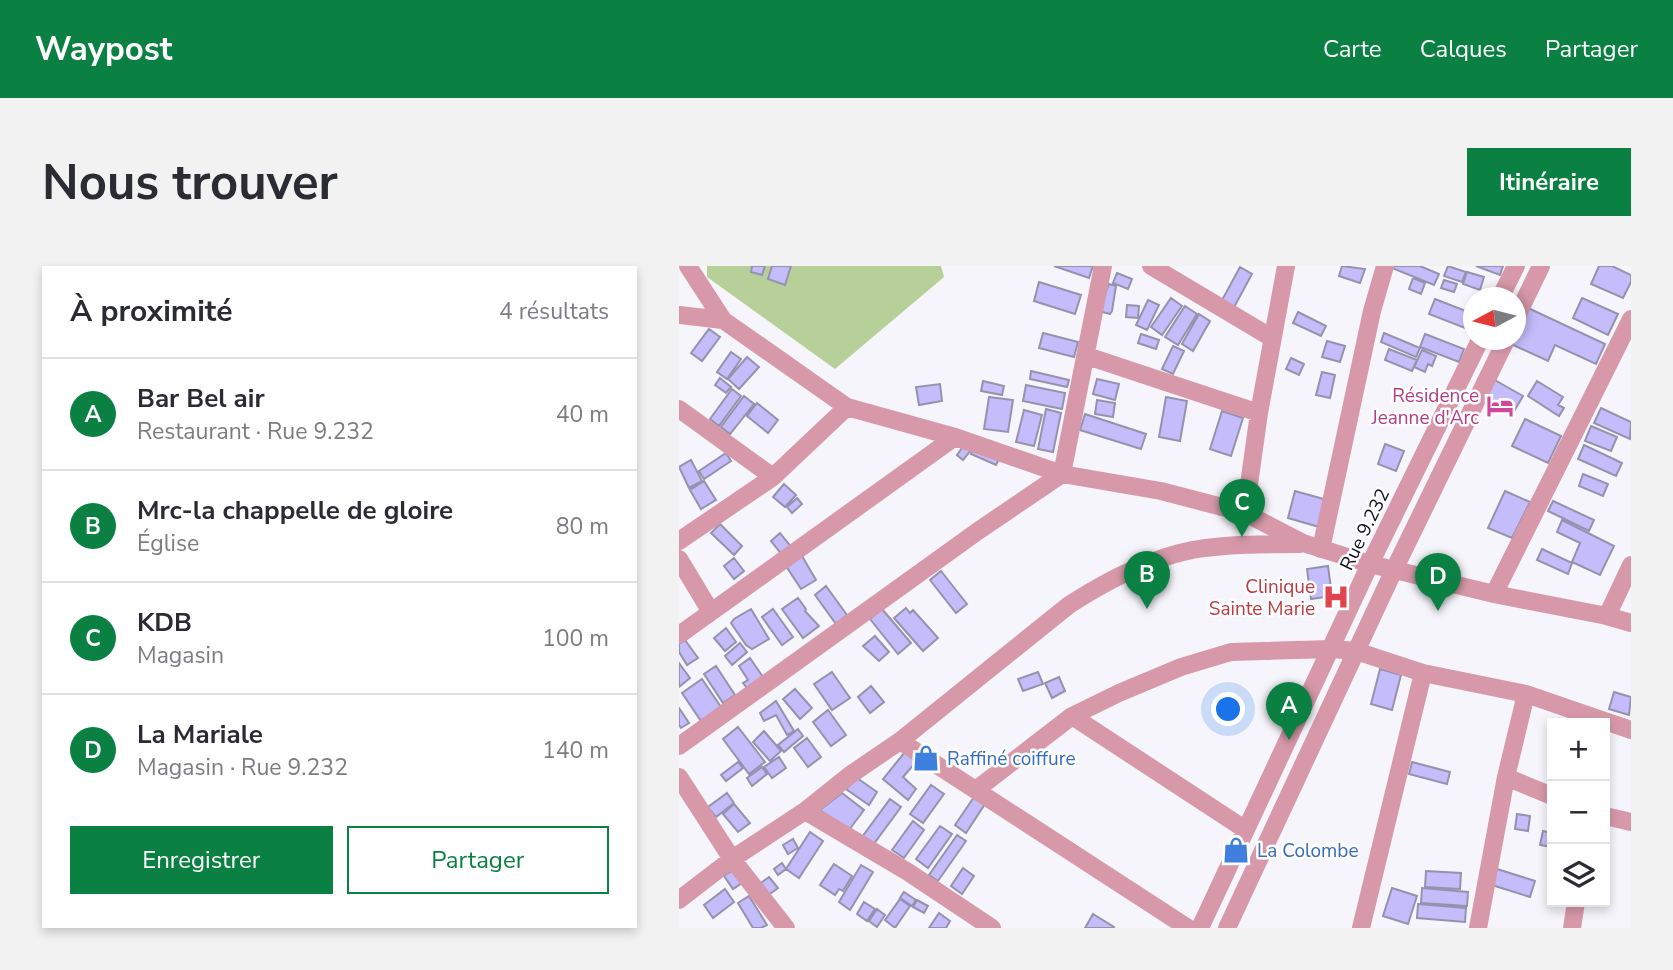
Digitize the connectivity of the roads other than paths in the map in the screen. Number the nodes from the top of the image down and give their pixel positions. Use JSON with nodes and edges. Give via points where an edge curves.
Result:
{"nodes":[{"id":1,"x":688,"y":266,"type":"edge"},
{"id":2,"x":1103,"y":266,"type":"edge"},
{"id":3,"x":1151,"y":266,"type":"edge"},
{"id":4,"x":1286,"y":266,"type":"edge"},
{"id":5,"x":1385,"y":266,"type":"edge"},
{"id":6,"x":1516,"y":266,"type":"edge"},
{"id":7,"x":1542,"y":266,"type":"edge"},
{"id":8,"x":1506,"y":287,"type":"edge"},
{"id":9,"x":1526,"y":298,"type":"edge"},
{"id":10,"x":679,"y":315,"type":"edge"},
{"id":11,"x":1631,"y":319,"type":"edge"},
{"id":12,"x":723,"y":320,"type":"junction"},
{"id":13,"x":1272,"y":338,"type":"junction"},
{"id":14,"x":1475,"y":350,"type":"edge"},
{"id":15,"x":1501,"y":350,"type":"edge"},
{"id":16,"x":1087,"y":356,"type":"junction"},
{"id":17,"x":847,"y":407,"type":"junction"},
{"id":18,"x":679,"y":409,"type":"edge"},
{"id":19,"x":1259,"y":413,"type":"junction"},
{"id":20,"x":955,"y":437,"type":"junction"},
{"id":21,"x":1062,"y":474,"type":"junction"},
{"id":22,"x":773,"y":477,"type":"junction"},
{"id":23,"x":1245,"y":513,"type":"junction"},
{"id":24,"x":679,"y":541,"type":"edge"},
{"id":25,"x":1303,"y":543,"type":"junction"},
{"id":26,"x":1321,"y":549,"type":"junction"},
{"id":27,"x":679,"y":559,"type":"edge"},
{"id":28,"x":1370,"y":564,"type":"junction"},
{"id":29,"x":1631,"y":565,"type":"edge"},
{"id":30,"x":1394,"y":570,"type":"junction"},
{"id":31,"x":1494,"y":594,"type":"junction"},
{"id":32,"x":711,"y":612,"type":"junction"},
{"id":33,"x":1607,"y":616,"type":"junction"},
{"id":34,"x":1631,"y":623,"type":"edge"},
{"id":35,"x":679,"y":635,"type":"edge"},
{"id":36,"x":1332,"y":649,"type":"junction"},
{"id":37,"x":1356,"y":652,"type":"junction"},
{"id":38,"x":1423,"y":673,"type":"junction"},
{"id":39,"x":1526,"y":694,"type":"junction"},
{"id":40,"x":1072,"y":716,"type":"junction"},
{"id":41,"x":1631,"y":730,"type":"edge"},
{"id":42,"x":900,"y":741,"type":"junction"},
{"id":43,"x":679,"y":746,"type":"edge"},
{"id":44,"x":679,"y":776,"type":"edge"},
{"id":45,"x":1506,"y":777,"type":"junction"},
{"id":46,"x":977,"y":789,"type":"junction"},
{"id":47,"x":1547,"y":794,"type":"edge"},
{"id":48,"x":806,"y":811,"type":"junction"},
{"id":49,"x":1610,"y":817,"type":"edge"},
{"id":50,"x":1631,"y":822,"type":"edge"},
{"id":51,"x":1246,"y":830,"type":"junction"},
{"id":52,"x":732,"y":859,"type":"junction"},
{"id":53,"x":679,"y":900,"type":"edge"},
{"id":54,"x":1575,"y":907,"type":"edge"},
{"id":55,"x":786,"y":928,"type":"edge"},
{"id":56,"x":992,"y":928,"type":"edge"},
{"id":57,"x":1188,"y":928,"type":"edge"},
{"id":58,"x":1200,"y":928,"type":"edge"},
{"id":59,"x":1227,"y":928,"type":"edge"},
{"id":60,"x":1361,"y":928,"type":"edge"},
{"id":61,"x":1478,"y":928,"type":"edge"},
{"id":62,"x":1572,"y":928,"type":"edge"}],
"edges":[{"from":1,"to":12,"type":"street"},
{"from":2,"to":16,"type":"street"},
{"from":3,"to":13,"type":"street"},
{"from":4,"to":13,"type":"street"},
{"from":5,"to":26,"type":"street"},
{"from":6,"to":8,"type":"street"},
{"from":7,"to":9,"type":"street"},
{"from":10,"to":12,"type":"street"},
{"from":11,"to":31,"type":"street"},
{"from":12,"to":17,"type":"street"},
{"from":13,"to":19,"type":"street"},
{"from":14,"to":28,"type":"street","name":"Rue 9.232"},
{"from":15,"to":30,"type":"street"},
{"from":16,"to":19,"type":"street"},
{"from":16,"to":21,"type":"street"},
{"from":17,"to":20,"type":"street"},
{"from":17,"to":22,"type":"street"},
{"from":18,"to":22,"type":"street"},
{"from":19,"to":23,"type":"street"},
{"from":20,"to":21,"type":"street"},
{"from":20,"to":32,"type":"street"},
{"from":21,"to":23,"type":"street","via":[[1161,491]]},
{"from":21,"to":43,"type":"street"},
{"from":22,"to":24,"type":"street"},
{"from":23,"to":25,"type":"street"},
{"from":25,"to":26,"type":"street"},
{"from":25,"to":42,"type":"street","via":[[1190,551],[1133,569],[1069,605]]},
{"from":26,"to":28,"type":"street"},
{"from":27,"to":32,"type":"street"},
{"from":28,"to":30,"type":"street"},
{"from":28,"to":36,"type":"street","name":"Rue 9.232"},
{"from":29,"to":33,"type":"street"},
{"from":30,"to":31,"type":"street"},
{"from":30,"to":37,"type":"street"},
{"from":31,"to":33,"type":"street"},
{"from":32,"to":35,"type":"street"},
{"from":33,"to":34,"type":"street"},
{"from":36,"to":37,"type":"street"},
{"from":36,"to":40,"type":"street","via":[[1231,652],[1205,658]]},
{"from":36,"to":51,"type":"street","name":"Rue 9.232"},
{"from":37,"to":38,"type":"street"},
{"from":37,"to":59,"type":"street"},
{"from":38,"to":39,"type":"street"},
{"from":38,"to":60,"type":"street"},
{"from":39,"to":41,"type":"street"},
{"from":39,"to":45,"type":"street"},
{"from":40,"to":46,"type":"street"},
{"from":40,"to":51,"type":"street"},
{"from":42,"to":46,"type":"street"},
{"from":42,"to":48,"type":"street"},
{"from":44,"to":52,"type":"street"},
{"from":45,"to":47,"type":"street"},
{"from":45,"to":61,"type":"street"},
{"from":46,"to":57,"type":"street"},
{"from":48,"to":52,"type":"street"},
{"from":48,"to":56,"type":"street"},
{"from":49,"to":50,"type":"street"},
{"from":51,"to":58,"type":"street","name":"Rue 9.232"},
{"from":52,"to":53,"type":"street"},
{"from":52,"to":55,"type":"street"},
{"from":54,"to":62,"type":"street"}]}
